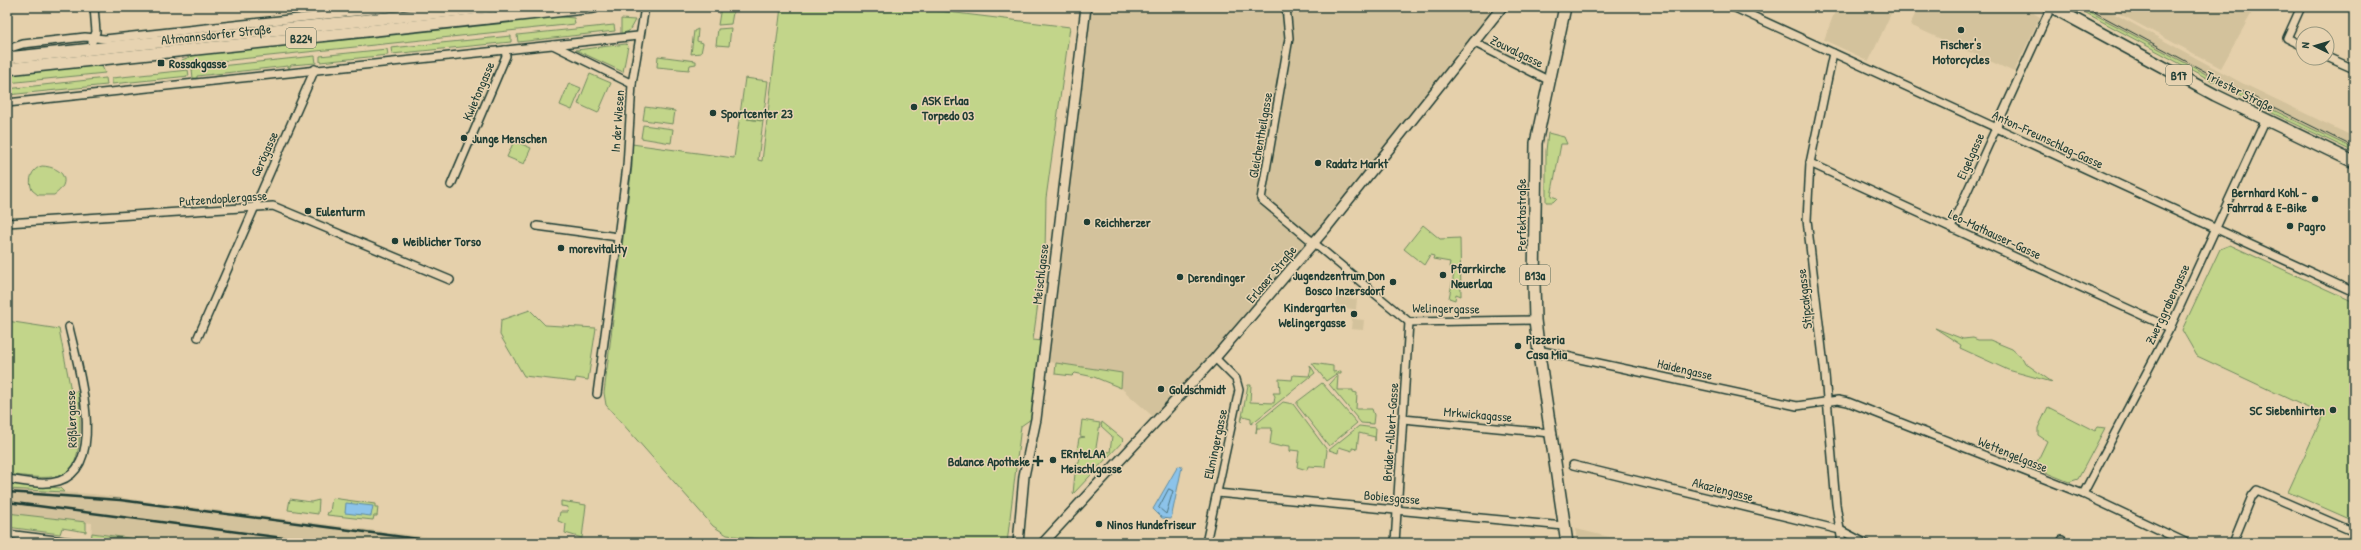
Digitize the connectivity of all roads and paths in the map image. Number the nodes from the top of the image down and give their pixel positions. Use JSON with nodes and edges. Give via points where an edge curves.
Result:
{"nodes":[{"id":1,"x":94,"y":7,"type":"edge"},
{"id":2,"x":400,"y":7,"type":"edge"},
{"id":3,"x":491,"y":7,"type":"edge"},
{"id":4,"x":594,"y":7,"type":"edge"},
{"id":5,"x":645,"y":7,"type":"edge"},
{"id":6,"x":1086,"y":7,"type":"edge"},
{"id":7,"x":1286,"y":7,"type":"edge"},
{"id":8,"x":1502,"y":7,"type":"edge"},
{"id":9,"x":1565,"y":7,"type":"edge"},
{"id":10,"x":1733,"y":7,"type":"edge"},
{"id":11,"x":2052,"y":7,"type":"edge"},
{"id":12,"x":2301,"y":7,"type":"edge"},
{"id":13,"x":383,"y":12,"type":"edge"},
{"id":14,"x":638,"y":36,"type":"junction"},
{"id":15,"x":94,"y":38,"type":"junction"},
{"id":16,"x":1474,"y":42,"type":"junction"},
{"id":17,"x":2295,"y":42,"type":"edge"},
{"id":18,"x":553,"y":44,"type":"junction"},
{"id":19,"x":7,"y":49,"type":"edge"},
{"id":20,"x":87,"y":50,"type":"junction"},
{"id":21,"x":505,"y":50,"type":"junction"},
{"id":22,"x":1833,"y":53,"type":"junction"},
{"id":23,"x":7,"y":58,"type":"edge"},
{"id":24,"x":2335,"y":61,"type":"edge"},
{"id":25,"x":7,"y":69,"type":"edge"},
{"id":26,"x":315,"y":69,"type":"junction"},
{"id":27,"x":2354,"y":69,"type":"edge"},
{"id":28,"x":1550,"y":81,"type":"junction"},
{"id":29,"x":632,"y":84,"type":"junction"},
{"id":30,"x":7,"y":103,"type":"edge"},
{"id":31,"x":2265,"y":121,"type":"junction"},
{"id":32,"x":1996,"y":127,"type":"junction"},
{"id":33,"x":1810,"y":162,"type":"junction"},
{"id":34,"x":2354,"y":162,"type":"edge"},
{"id":35,"x":451,"y":185,"type":"dead end"},
{"id":36,"x":252,"y":209,"type":"junction"},
{"id":37,"x":7,"y":222,"type":"edge"},
{"id":38,"x":537,"y":226,"type":"dead end"},
{"id":39,"x":1950,"y":227,"type":"junction"},
{"id":40,"x":2215,"y":228,"type":"junction"},
{"id":41,"x":618,"y":237,"type":"junction"},
{"id":42,"x":1314,"y":243,"type":"junction"},
{"id":43,"x":450,"y":280,"type":"dead end"},
{"id":44,"x":2354,"y":292,"type":"edge"},
{"id":45,"x":1535,"y":320,"type":"junction"},
{"id":46,"x":1409,"y":322,"type":"junction"},
{"id":47,"x":69,"y":327,"type":"dead end"},
{"id":48,"x":2170,"y":328,"type":"junction"},
{"id":49,"x":198,"y":337,"type":"dead end"},
{"id":50,"x":1538,"y":350,"type":"junction"},
{"id":51,"x":1216,"y":358,"type":"junction"},
{"id":52,"x":597,"y":394,"type":"dead end"},
{"id":53,"x":1827,"y":404,"type":"junction"},
{"id":54,"x":1403,"y":419,"type":"junction"},
{"id":55,"x":1550,"y":433,"type":"junction"},
{"id":56,"x":1573,"y":465,"type":"dead end"},
{"id":57,"x":7,"y":479,"type":"edge"},
{"id":58,"x":1217,"y":494,"type":"junction"},
{"id":59,"x":2082,"y":494,"type":"junction"},
{"id":60,"x":1397,"y":510,"type":"junction"},
{"id":61,"x":1564,"y":526,"type":"junction"},
{"id":62,"x":1840,"y":530,"type":"junction"},
{"id":63,"x":2354,"y":532,"type":"edge"},
{"id":64,"x":7,"y":534,"type":"edge"},
{"id":65,"x":80,"y":543,"type":"edge"},
{"id":66,"x":1018,"y":543,"type":"edge"},
{"id":67,"x":1043,"y":543,"type":"edge"},
{"id":68,"x":1206,"y":543,"type":"edge"},
{"id":69,"x":1395,"y":543,"type":"edge"},
{"id":70,"x":1567,"y":543,"type":"edge"},
{"id":71,"x":1842,"y":543,"type":"edge"},
{"id":72,"x":1865,"y":543,"type":"edge"},
{"id":73,"x":2187,"y":543,"type":"edge"},
{"id":74,"x":2233,"y":543,"type":"edge"}],
"edges":[{"from":1,"to":15,"type":"street"},
{"from":2,"to":13,"type":"street","name":"Altmannsdorfer Straße"},
{"from":3,"to":13,"type":"main road","name":"Altmannsdorfer Straße","number":"B224"},
{"from":4,"to":25,"type":"main road","name":"Altmannsdorfer Straße","number":"B224"},
{"from":5,"to":14,"type":"street","name":"In der Wiesen"},
{"from":6,"to":66,"type":"street","name":"Meischlgasse","via":[[1036,419],[1024,476]]},
{"from":7,"to":42,"type":"street","name":"Gleichentheilgasse","via":[[1289,38],[1261,199]]},
{"from":8,"to":16,"type":"street","name":"Erlaaer Straße"},
{"from":9,"to":28,"type":"main road","name":"Perfektastraße","number":"B13a"},
{"from":10,"to":22,"type":"street","name":"Anton-Freunschlag-Gasse"},
{"from":11,"to":31,"type":"main road","name":"Triester Straße","number":"B17"},
{"from":11,"to":32,"type":"street","name":"Eigelgasse"},
{"from":12,"to":17,"type":"street","via":[[2287,38]]},
{"from":13,"to":15,"type":"street","name":"Altmannsdorfer Straße","via":[[106,39]]},
{"from":13,"to":20,"type":"main road","name":"Altmannsdorfer Straße","number":"B224"},
{"from":14,"to":18,"type":"street"},
{"from":14,"to":29,"type":"street","name":"In der Wiesen"},
{"from":15,"to":19,"type":"street","name":"Altmannsdorfer Straße","via":[[23,44]]},
{"from":15,"to":20,"type":"street"},
{"from":16,"to":28,"type":"street","name":"Zouvalgasse"},
{"from":16,"to":42,"type":"street","name":"Erlaaer Straße"},
{"from":18,"to":21,"type":"street"},
{"from":18,"to":29,"type":"street"},
{"from":20,"to":23,"type":"main road","name":"Altmannsdorfer Straße","number":"B224"},
{"from":21,"to":26,"type":"street"},
{"from":21,"to":35,"type":"street","name":"Kwietongasse","via":[[506,56]]},
{"from":22,"to":32,"type":"street","name":"Anton-Freunschlag-Gasse"},
{"from":22,"to":33,"type":"street","name":"Stipcakgasse"},
{"from":24,"to":27,"type":"street"},
{"from":26,"to":30,"type":"street"},
{"from":26,"to":36,"type":"street","name":"Gerögasse"},
{"from":28,"to":45,"type":"main road","name":"Perfektastraße","number":"B13a","via":[[1535,154]]},
{"from":29,"to":41,"type":"street","name":"In der Wiesen"},
{"from":31,"to":34,"type":"main road","name":"Triester Straße","number":"B17"},
{"from":31,"to":40,"type":"street","name":"Zwerggrabengasse"},
{"from":32,"to":39,"type":"street","name":"Eigelgasse"},
{"from":32,"to":40,"type":"street","name":"Anton-Freunschlag-Gasse"},
{"from":33,"to":39,"type":"street","name":"Leo-Mathauser-Gasse"},
{"from":33,"to":53,"type":"street","name":"Stipcakgasse","via":[[1807,220]]},
{"from":36,"to":37,"type":"street","name":"Putzendoplergasse"},
{"from":36,"to":43,"type":"street","name":"Putzendoplergasse","via":[[273,206]]},
{"from":36,"to":49,"type":"street","name":"Gerögasse"},
{"from":38,"to":41,"type":"street"},
{"from":39,"to":48,"type":"street","name":"Leo-Mathauser-Gasse"},
{"from":40,"to":44,"type":"street","name":"Anton-Freunschlag-Gasse"},
{"from":40,"to":48,"type":"street","name":"Zwerggrabengasse"},
{"from":41,"to":52,"type":"street","name":"In der Wiesen"},
{"from":42,"to":46,"type":"street","name":"Welingergasse"},
{"from":42,"to":51,"type":"street","name":"Erlaaer Straße"},
{"from":45,"to":46,"type":"street","name":"Welingergasse"},
{"from":45,"to":50,"type":"main road","name":"Perfektastraße","number":"B13a"},
{"from":46,"to":54,"type":"street","name":"Brüder-Albert-Gasse"},
{"from":47,"to":57,"type":"street","name":"Rößlergasse","via":[[84,389],[85,448],[79,467],[64,479],[50,483]]},
{"from":48,"to":59,"type":"street","name":"Zwerggrabengasse"},
{"from":50,"to":53,"type":"street","name":"Haidengasse","via":[[1797,406]]},
{"from":50,"to":55,"type":"main road","name":"Perfektastraße","number":"B13a"},
{"from":51,"to":58,"type":"street","name":"Ellmingergasse","via":[[1236,379],[1239,390]]},
{"from":51,"to":67,"type":"street","name":"Erlaaer Straße"},
{"from":53,"to":59,"type":"street","name":"Wettengelgasse","via":[[1838,400],[1848,402]]},
{"from":53,"to":62,"type":"street","name":"Stipcakgasse"},
{"from":54,"to":55,"type":"street","name":"Mrkwickagasse"},
{"from":54,"to":60,"type":"street","name":"Brüder-Albert-Gasse"},
{"from":55,"to":61,"type":"main road","name":"Perfektastraße","number":"B13a"},
{"from":56,"to":62,"type":"street","name":"Akaziengasse"},
{"from":58,"to":60,"type":"street","name":"Bobiesgasse"},
{"from":58,"to":68,"type":"street","name":"Ellmingergasse"},
{"from":59,"to":73,"type":"street","name":"Wettengelgasse"},
{"from":60,"to":61,"type":"street","name":"Bobiesgasse"},
{"from":60,"to":69,"type":"street","name":"Brüder-Albert-Gasse"},
{"from":61,"to":70,"type":"main road","name":"Perfektastraße","number":"B13a"},
{"from":62,"to":71,"type":"street","name":"Stipcakgasse"},
{"from":62,"to":72,"type":"street","name":"Akaziengasse"},
{"from":63,"to":74,"type":"street","via":[[2258,490],[2252,496]]},
{"from":64,"to":65,"type":"street"}]}
